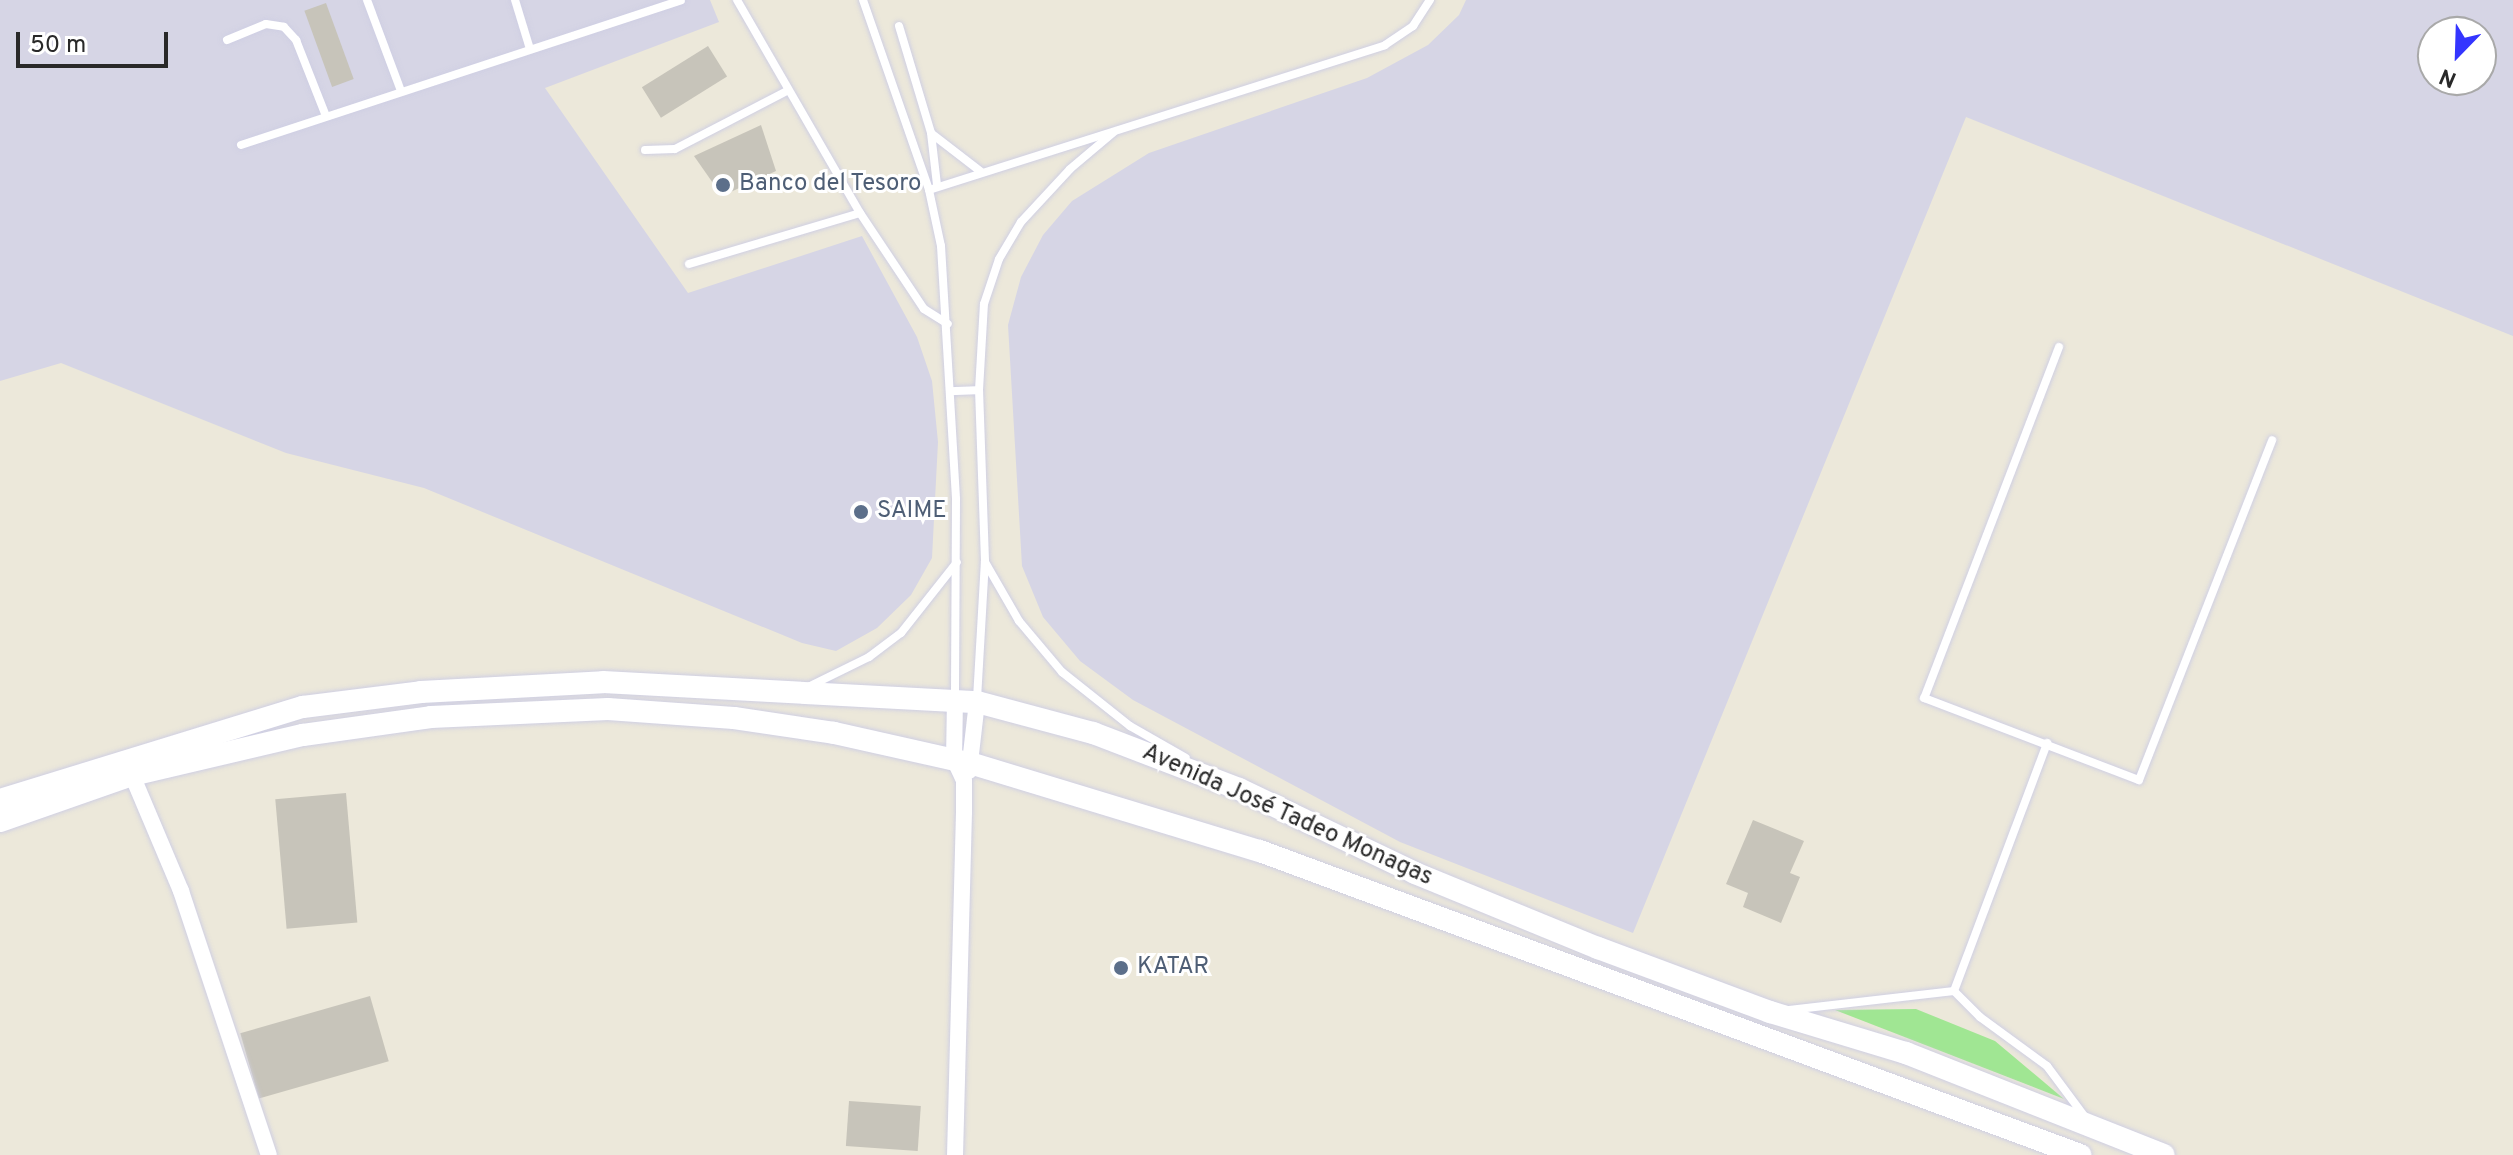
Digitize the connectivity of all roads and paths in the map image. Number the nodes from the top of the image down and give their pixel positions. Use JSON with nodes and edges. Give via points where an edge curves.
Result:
{"nodes":[{"id":1,"x":367,"y":0,"type":"edge"},
{"id":2,"x":515,"y":0,"type":"edge"},
{"id":3,"x":681,"y":0,"type":"edge"},
{"id":4,"x":737,"y":0,"type":"edge"},
{"id":5,"x":863,"y":0,"type":"edge"},
{"id":6,"x":1430,"y":0,"type":"edge"},
{"id":7,"x":899,"y":26,"type":"dead end"},
{"id":8,"x":227,"y":40,"type":"dead end"},
{"id":9,"x":530,"y":49,"type":"junction"},
{"id":10,"x":401,"y":91,"type":"junction"},
{"id":11,"x":787,"y":91,"type":"junction"},
{"id":12,"x":326,"y":116,"type":"junction"},
{"id":13,"x":1114,"y":132,"type":"junction"},
{"id":14,"x":931,"y":133,"type":"junction"},
{"id":15,"x":241,"y":145,"type":"dead end"},
{"id":16,"x":645,"y":150,"type":"dead end"},
{"id":17,"x":980,"y":171,"type":"junction"},
{"id":18,"x":933,"y":187,"type":"junction"},
{"id":19,"x":860,"y":213,"type":"junction"},
{"id":20,"x":689,"y":264,"type":"dead end"},
{"id":21,"x":948,"y":324,"type":"junction"},
{"id":22,"x":2059,"y":347,"type":"dead end"},
{"id":23,"x":979,"y":390,"type":"junction"},
{"id":24,"x":953,"y":391,"type":"junction"},
{"id":25,"x":2272,"y":440,"type":"dead end"},
{"id":26,"x":985,"y":561,"type":"junction"},
{"id":27,"x":957,"y":562,"type":"junction"},
{"id":28,"x":803,"y":689,"type":"junction"},
{"id":29,"x":966,"y":700,"type":"junction"},
{"id":30,"x":2047,"y":743,"type":"junction"},
{"id":31,"x":964,"y":768,"type":"junction"},
{"id":32,"x":132,"y":775,"type":"junction"},
{"id":33,"x":1239,"y":789,"type":"junction"},
{"id":34,"x":0,"y":800,"type":"edge"},
{"id":35,"x":0,"y":821,"type":"edge"},
{"id":36,"x":1954,"y":991,"type":"junction"},
{"id":37,"x":1770,"y":1012,"type":"junction"},
{"id":38,"x":2090,"y":1124,"type":"junction"},
{"id":39,"x":269,"y":1155,"type":"edge"},
{"id":40,"x":955,"y":1155,"type":"edge"},
{"id":41,"x":2080,"y":1155,"type":"edge"},
{"id":42,"x":2164,"y":1155,"type":"edge"}],
"edges":[{"from":1,"to":10,"type":"lane"},
{"from":2,"to":9,"type":"lane"},
{"from":3,"to":9,"type":"lane"},
{"from":4,"to":11,"type":"lane"},
{"from":5,"to":18,"type":"lane"},
{"from":6,"to":13,"type":"lane","via":[[1413,26],[1385,45]]},
{"from":7,"to":14,"type":"lane"},
{"from":8,"to":12,"type":"lane","via":[[266,24],[284,27],[296,40]]},
{"from":9,"to":10,"type":"lane"},
{"from":10,"to":12,"type":"lane"},
{"from":11,"to":16,"type":"lane","via":[[675,149]]},
{"from":11,"to":19,"type":"lane"},
{"from":12,"to":15,"type":"lane"},
{"from":13,"to":17,"type":"lane"},
{"from":13,"to":23,"type":"lane","via":[[1041,197],[999,259],[984,304]]},
{"from":14,"to":17,"type":"lane"},
{"from":14,"to":18,"type":"lane"},
{"from":17,"to":18,"type":"lane"},
{"from":18,"to":21,"type":"lane"},
{"from":19,"to":20,"type":"lane"},
{"from":19,"to":21,"type":"lane","via":[[924,309]]},
{"from":21,"to":24,"type":"lane"},
{"from":22,"to":30,"type":"lane","via":[[1924,698]]},
{"from":23,"to":24,"type":"lane"},
{"from":23,"to":26,"type":"lane"},
{"from":24,"to":27,"type":"lane"},
{"from":25,"to":30,"type":"lane","via":[[2139,780]]},
{"from":26,"to":29,"type":"lane"},
{"from":26,"to":33,"type":"lane","via":[[1019,621],[1062,672],[1130,726]]},
{"from":27,"to":28,"type":"lane","via":[[901,633],[869,657]]},
{"from":27,"to":29,"type":"lane"},
{"from":28,"to":29,"type":"main road","name":"Avenida José Tadeo Monagas"},
{"from":28,"to":34,"type":"main road","name":"Avenida José Tadeo Monagas","via":[[603,682],[421,692],[303,707]]},
{"from":29,"to":31,"type":"street"},
{"from":29,"to":33,"type":"main road","name":"Avenida José Tadeo Monagas","via":[[1093,733]]},
{"from":30,"to":36,"type":"lane"},
{"from":31,"to":32,"type":"main road","name":"Avenida José Tadeo Monagas","via":[[734,718],[608,709],[431,717],[303,735]]},
{"from":31,"to":40,"type":"street"},
{"from":31,"to":41,"type":"main road","name":"Avenida José Tadeo Monagas","via":[[1275,856]]},
{"from":32,"to":35,"type":"main road","name":"Avenida José Tadeo Monagas"},
{"from":32,"to":39,"type":"street","via":[[181,891]]},
{"from":33,"to":37,"type":"main road","name":"Avenida José Tadeo Monagas","via":[[1415,873]]},
{"from":36,"to":37,"type":"lane"},
{"from":36,"to":38,"type":"lane","via":[[2047,1066]]},
{"from":37,"to":38,"type":"main road","name":"Avenida José Tadeo Monagas","via":[[1906,1053]]},
{"from":38,"to":42,"type":"main road","name":"Avenida José Tadeo Monagas"}]}
